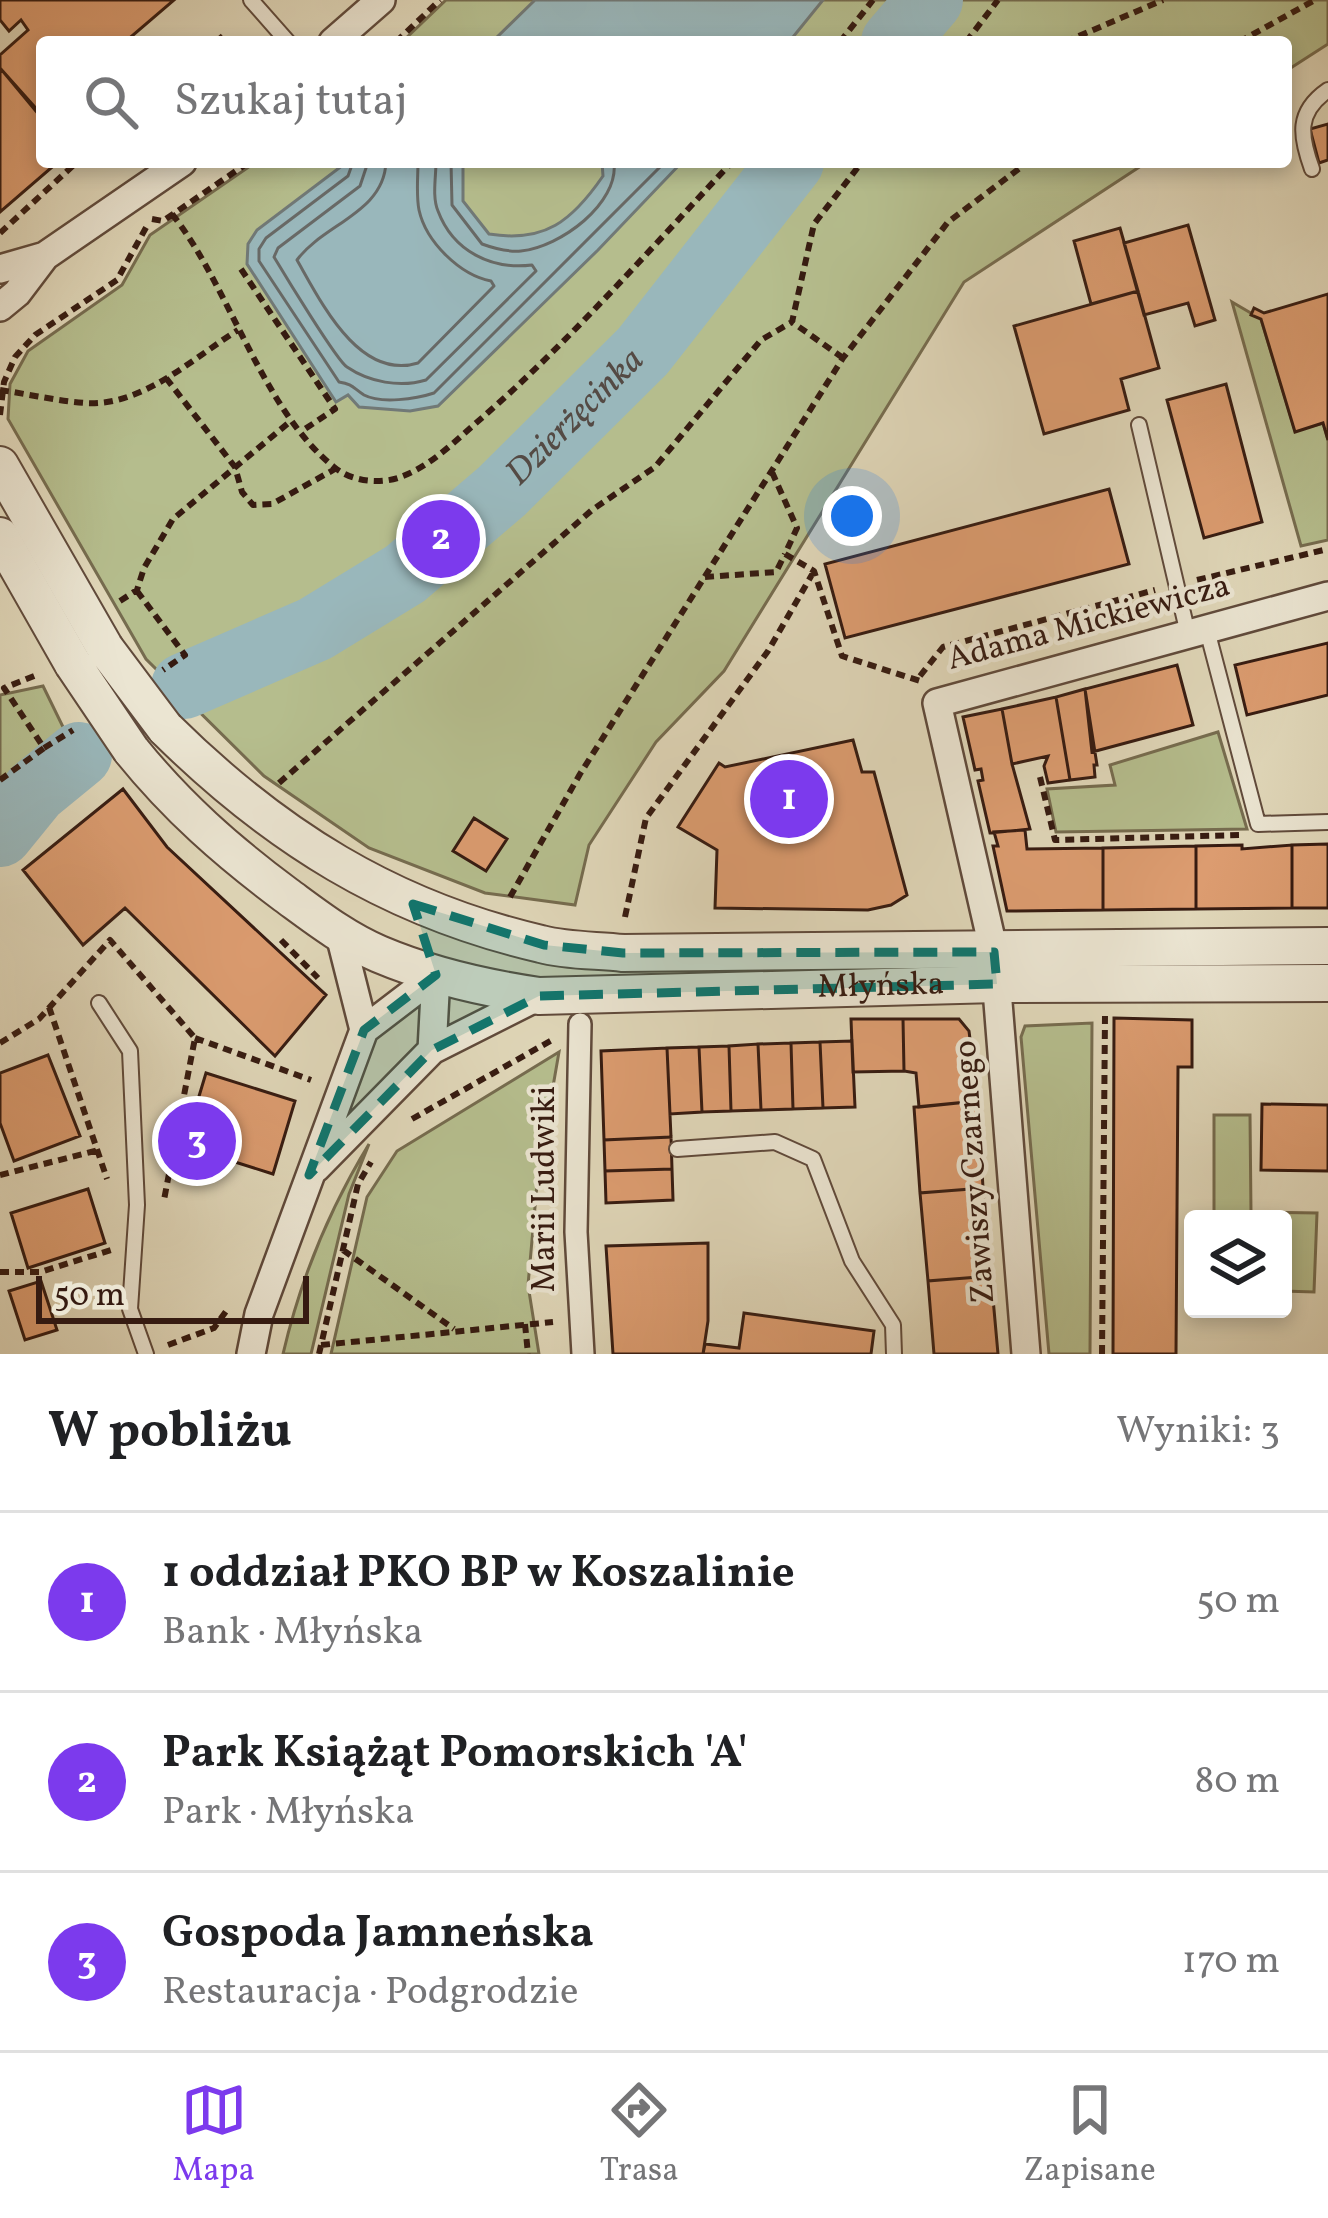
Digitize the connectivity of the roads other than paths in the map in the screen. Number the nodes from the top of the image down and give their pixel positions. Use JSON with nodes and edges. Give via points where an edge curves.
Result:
{"nodes":[{"id":1,"x":250,"y":0,"type":"edge"},
{"id":2,"x":382,"y":0,"type":"edge"},
{"id":3,"x":283,"y":36,"type":"edge"},
{"id":4,"x":340,"y":36,"type":"edge"},
{"id":5,"x":1328,"y":90,"type":"edge"},
{"id":6,"x":173,"y":168,"type":"edge"},
{"id":7,"x":1312,"y":169,"type":"dead end"},
{"id":8,"x":45,"y":256,"type":"junction"},
{"id":9,"x":0,"y":269,"type":"edge"},
{"id":10,"x":0,"y":307,"type":"edge"},
{"id":11,"x":1139,"y":425,"type":"dead end"},
{"id":12,"x":0,"y":465,"type":"edge"},
{"id":13,"x":0,"y":536,"type":"edge"},
{"id":14,"x":1328,"y":596,"type":"edge"},
{"id":15,"x":1197,"y":632,"type":"junction"},
{"id":16,"x":74,"y":662,"type":"junction"},
{"id":17,"x":1328,"y":822,"type":"edge"},
{"id":18,"x":413,"y":904,"type":"junction"},
{"id":19,"x":340,"y":935,"type":"junction"},
{"id":20,"x":544,"y":945,"type":"junction"},
{"id":21,"x":1328,"y":946,"type":"edge"},
{"id":22,"x":996,"y":968,"type":"junction"},
{"id":23,"x":436,"y":975,"type":"junction"},
{"id":24,"x":1328,"y":983,"type":"edge"},
{"id":25,"x":539,"y":996,"type":"junction"},
{"id":26,"x":99,"y":1004,"type":"dead end"},
{"id":27,"x":580,"y":1024,"type":"road end"},
{"id":28,"x":364,"y":1030,"type":"junction"},
{"id":29,"x":432,"y":1050,"type":"junction"},
{"id":30,"x":677,"y":1149,"type":"dead end"},
{"id":31,"x":309,"y":1175,"type":"junction"},
{"id":32,"x":152,"y":1351,"type":"edge"},
{"id":33,"x":251,"y":1354,"type":"edge"},
{"id":34,"x":583,"y":1354,"type":"edge"},
{"id":35,"x":894,"y":1354,"type":"edge"},
{"id":36,"x":1026,"y":1354,"type":"edge"}],
"edges":[{"from":1,"to":3,"type":"lane"},
{"from":2,"to":4,"type":"street"},
{"from":5,"to":7,"type":"lane","via":[[1303,115]]},
{"from":6,"to":8,"type":"street"},
{"from":8,"to":9,"type":"street"},
{"from":8,"to":10,"type":"street"},
{"from":11,"to":15,"type":"lane","via":[[1176,585]]},
{"from":12,"to":16,"type":"street","name":"Młyńska"},
{"from":13,"to":16,"type":"street","name":"Młyńska"},
{"from":14,"to":15,"type":"street","name":"Adama Mickiewicza"},
{"from":15,"to":17,"type":"lane","via":[[1258,824]]},
{"from":15,"to":22,"type":"street","name":"Adama Mickiewicza","via":[[937,703]]},
{"from":16,"to":18,"type":"street","name":"Młyńska","bridge":true,"via":[[308,849]]},
{"from":16,"to":19,"type":"street","name":"Młyńska","bridge":true,"via":[[169,797],[216,843]]},
{"from":18,"to":20,"type":"street","name":"Młyńska"},
{"from":18,"to":23,"type":"street"},
{"from":19,"to":23,"type":"street","name":"Młyńska"},
{"from":19,"to":28,"type":"street"},
{"from":20,"to":22,"type":"street","name":"Młyńska"},
{"from":20,"to":23,"type":"street","name":"Młyńska"},
{"from":21,"to":22,"type":"street","name":"Młyńska"},
{"from":22,"to":24,"type":"street","name":"Młyńska"},
{"from":22,"to":25,"type":"street","name":"Młyńska"},
{"from":22,"to":36,"type":"street","name":"Zawiszy Czarnego"},
{"from":23,"to":25,"type":"street","name":"Młyńska"},
{"from":23,"to":28,"type":"street"},
{"from":23,"to":29,"type":"street"},
{"from":25,"to":29,"type":"street"},
{"from":26,"to":32,"type":"lane","via":[[130,1051],[130,1309]]},
{"from":27,"to":34,"type":"street","name":"Marii Ludwiki"},
{"from":28,"to":31,"type":"street"},
{"from":29,"to":31,"type":"street"},
{"from":30,"to":35,"type":"lane","via":[[776,1142],[813,1159],[853,1261],[893,1325]]},
{"from":31,"to":33,"type":"street"}]}
